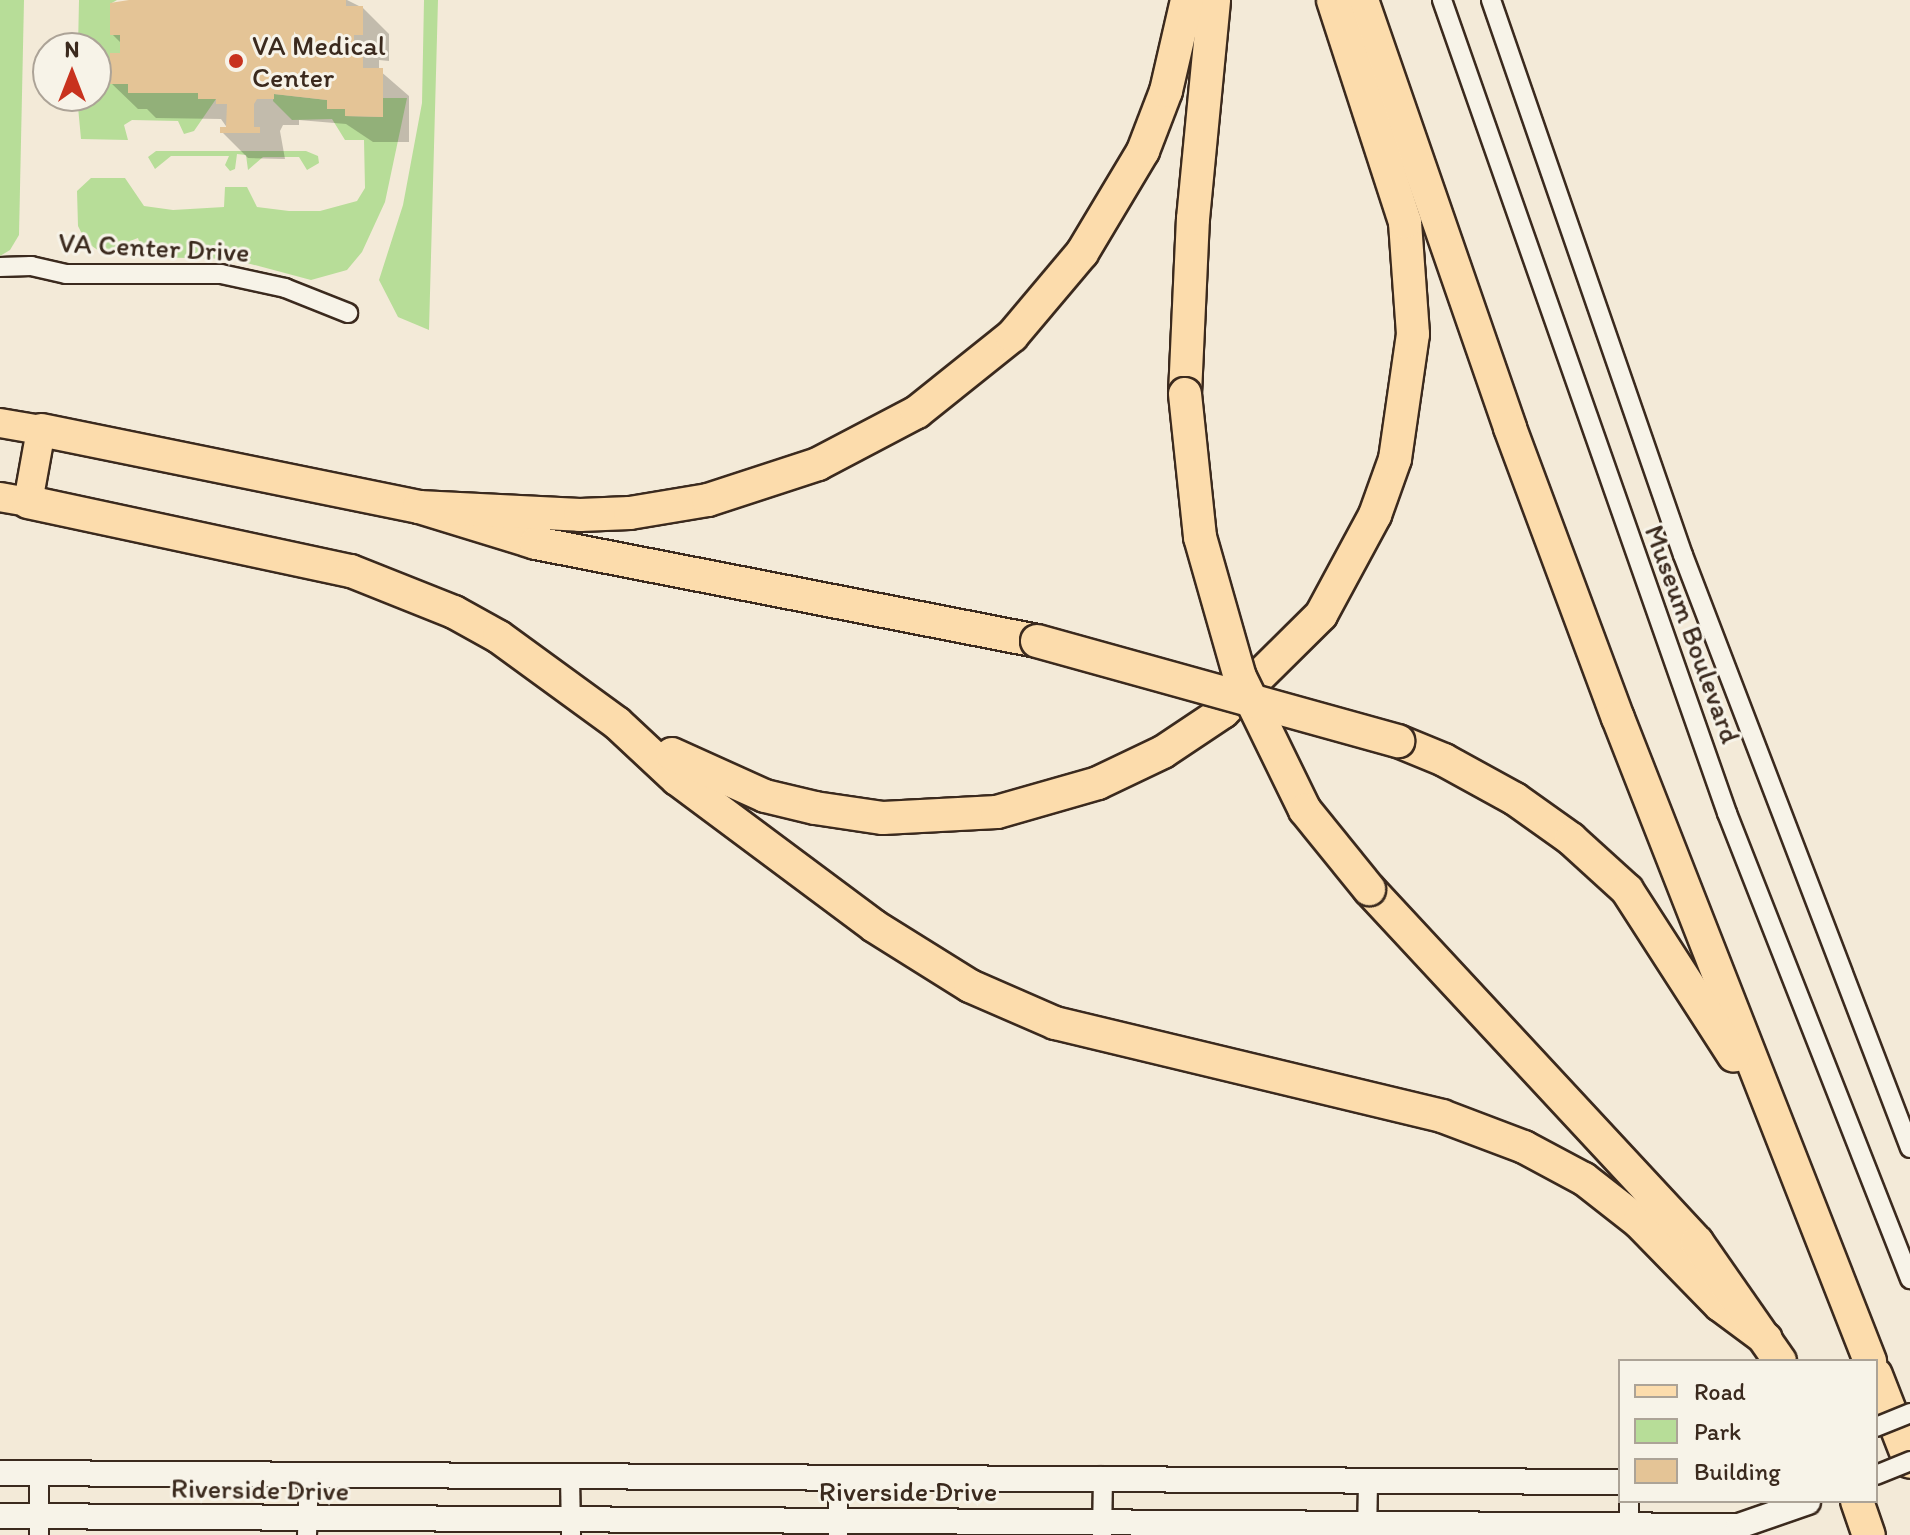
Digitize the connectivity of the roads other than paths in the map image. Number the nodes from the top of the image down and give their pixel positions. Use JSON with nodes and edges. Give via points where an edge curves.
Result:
{"nodes":[{"id":1,"x":1187,"y":0,"type":"edge"},
{"id":2,"x":1214,"y":0,"type":"edge"},
{"id":3,"x":1333,"y":0,"type":"edge"},
{"id":4,"x":1362,"y":0,"type":"edge"},
{"id":5,"x":1442,"y":0,"type":"edge"},
{"id":6,"x":1491,"y":0,"type":"edge"},
{"id":7,"x":0,"y":267,"type":"edge"},
{"id":8,"x":348,"y":313,"type":"dead end"},
{"id":9,"x":0,"y":423,"type":"edge"},
{"id":10,"x":41,"y":430,"type":"junction"},
{"id":11,"x":14,"y":500,"type":"edge"},
{"id":12,"x":419,"y":507,"type":"junction"},
{"id":13,"x":617,"y":723,"type":"junction"},
{"id":14,"x":1780,"y":1130,"type":"junction"},
{"id":15,"x":1910,"y":1148,"type":"edge"},
{"id":16,"x":1910,"y":1279,"type":"edge"},
{"id":17,"x":1773,"y":1350,"type":"edge"},
{"id":18,"x":1869,"y":1359,"type":"edge"},
{"id":19,"x":1878,"y":1380,"type":"edge"},
{"id":20,"x":1910,"y":1413,"type":"edge"},
{"id":21,"x":1878,"y":1426,"type":"edge"},
{"id":22,"x":1910,"y":1461,"type":"edge"},
{"id":23,"x":0,"y":1473,"type":"edge"},
{"id":24,"x":39,"y":1473,"type":"junction"},
{"id":25,"x":309,"y":1474,"type":"junction"},
{"id":26,"x":1878,"y":1474,"type":"edge"},
{"id":27,"x":570,"y":1476,"type":"junction"},
{"id":28,"x":838,"y":1476,"type":"junction"},
{"id":29,"x":1103,"y":1476,"type":"junction"},
{"id":30,"x":1368,"y":1481,"type":"junction"},
{"id":31,"x":1618,"y":1482,"type":"edge"},
{"id":32,"x":1629,"y":1503,"type":"edge"},
{"id":33,"x":1807,"y":1503,"type":"edge"},
{"id":34,"x":1858,"y":1503,"type":"edge"},
{"id":35,"x":0,"y":1516,"type":"edge"},
{"id":36,"x":39,"y":1526,"type":"edge"},
{"id":37,"x":308,"y":1527,"type":"edge"},
{"id":38,"x":571,"y":1528,"type":"edge"},
{"id":39,"x":838,"y":1528,"type":"edge"},
{"id":40,"x":1102,"y":1528,"type":"edge"},
{"id":41,"x":1368,"y":1530,"type":"edge"},
{"id":42,"x":1629,"y":1531,"type":"edge"},
{"id":43,"x":1869,"y":1535,"type":"edge"}],
"edges":[{"from":1,"to":12,"type":"highway","via":[[1166,91],[1143,151],[1082,253],[1012,336],[917,412],[818,464],[708,500],[580,515]]},
{"from":2,"to":17,"type":"highway","bridge":true,"via":[[1193,219],[1185,394],[1200,537],[1240,677],[1305,810],[1369,889],[1697,1242]]},
{"from":3,"to":13,"type":"highway","via":[[1405,222],[1413,334],[1395,459],[1375,515],[1321,615],[1282,659],[1223,712],[1163,752],[1098,783],[997,812],[940,818],[883,818],[765,796],[707,774]]},
{"from":4,"to":14,"type":"highway","via":[[1537,500]]},
{"from":5,"to":16,"type":"street","name":"Museum Boulevard","via":[[1727,813]]},
{"from":6,"to":15,"type":"street","name":"Museum Boulevard","via":[[1704,612]]},
{"from":7,"to":8,"type":"street","name":"VA Center Drive","via":[[31,266],[66,274],[221,274],[285,288]]},
{"from":9,"to":10,"type":"main road"},
{"from":10,"to":11,"type":"main road"},
{"from":10,"to":12,"type":"highway"},
{"from":11,"to":13,"type":"highway","via":[[294,556],[398,588],[499,637]]},
{"from":12,"to":14,"type":"highway","bridge":true,"via":[[536,543],[1037,641],[1398,741],[1444,760],[1515,799],[1571,839],[1627,890]]},
{"from":13,"to":17,"type":"highway","via":[[677,779],[758,840],[874,926],[970,986],[1055,1023],[1442,1116],[1524,1147],[1584,1179],[1639,1222],[1720,1305]]},
{"from":14,"to":18,"type":"highway"},
{"from":19,"to":22,"type":"highway"},
{"from":20,"to":21,"type":"street","bridge":true},
{"from":22,"to":26,"type":"street","bridge":true},
{"from":23,"to":24,"type":"street","name":"Riverside Drive"},
{"from":24,"to":25,"type":"street","name":"Riverside Drive"},
{"from":24,"to":36,"type":"street"},
{"from":25,"to":27,"type":"street","name":"Riverside Drive"},
{"from":25,"to":37,"type":"street"},
{"from":27,"to":28,"type":"street","name":"Riverside Drive"},
{"from":27,"to":38,"type":"street"},
{"from":28,"to":29,"type":"street","name":"Riverside Drive"},
{"from":28,"to":39,"type":"street"},
{"from":29,"to":30,"type":"street","name":"Riverside Drive"},
{"from":29,"to":40,"type":"street"},
{"from":30,"to":31,"type":"street","name":"Riverside Drive"},
{"from":30,"to":41,"type":"street"},
{"from":32,"to":42,"type":"street"},
{"from":33,"to":42,"type":"street","name":"Riverside Drive","via":[[1739,1526]]},
{"from":34,"to":43,"type":"highway"},
{"from":35,"to":36,"type":"street","name":"Riverside Drive"},
{"from":36,"to":37,"type":"street","name":"Riverside Drive"},
{"from":37,"to":38,"type":"street","name":"Riverside Drive"},
{"from":38,"to":39,"type":"street","name":"Riverside Drive"},
{"from":39,"to":40,"type":"street","name":"Riverside Drive"},
{"from":40,"to":41,"type":"street","name":"Riverside Drive"},
{"from":41,"to":42,"type":"street","name":"Riverside Drive"}]}
